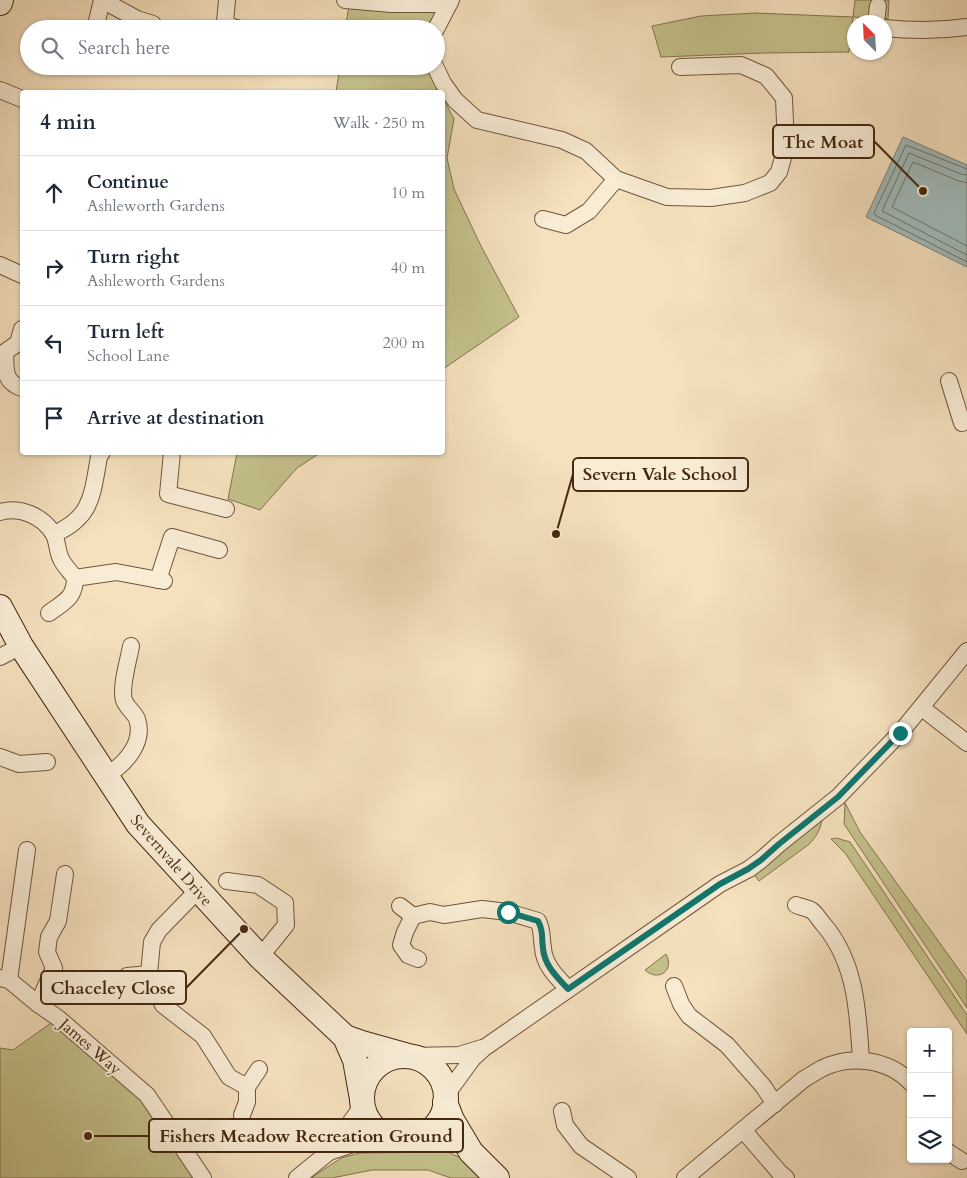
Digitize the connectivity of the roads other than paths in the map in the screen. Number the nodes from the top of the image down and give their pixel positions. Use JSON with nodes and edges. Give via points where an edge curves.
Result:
{"nodes":[{"id":1,"x":102,"y":0,"type":"edge"},
{"id":2,"x":227,"y":0,"type":"edge"},
{"id":3,"x":345,"y":0,"type":"edge"},
{"id":4,"x":450,"y":2,"type":"edge"},
{"id":5,"x":878,"y":6,"type":"dead end"},
{"id":6,"x":877,"y":15,"type":"edge"},
{"id":7,"x":97,"y":20,"type":"edge"},
{"id":8,"x":140,"y":20,"type":"edge"},
{"id":9,"x":225,"y":20,"type":"edge"},
{"id":10,"x":441,"y":20,"type":"edge"},
{"id":11,"x":967,"y":27,"type":"edge"},
{"id":12,"x":892,"y":29,"type":"edge"},
{"id":13,"x":680,"y":67,"type":"dead end"},
{"id":14,"x":439,"y":75,"type":"edge"},
{"id":15,"x":0,"y":90,"type":"edge"},
{"id":16,"x":20,"y":98,"type":"edge"},
{"id":17,"x":616,"y":179,"type":"junction"},
{"id":18,"x":543,"y":218,"type":"dead end"},
{"id":19,"x":0,"y":265,"type":"edge"},
{"id":20,"x":20,"y":274,"type":"edge"},
{"id":21,"x":20,"y":336,"type":"edge"},
{"id":22,"x":949,"y":381,"type":"dead end"},
{"id":23,"x":20,"y":388,"type":"edge"},
{"id":24,"x":961,"y":395,"type":"edge"},
{"id":25,"x":962,"y":423,"type":"dead end"},
{"id":26,"x":100,"y":455,"type":"edge"},
{"id":27,"x":172,"y":455,"type":"edge"},
{"id":28,"x":226,"y":509,"type":"dead end"},
{"id":29,"x":0,"y":512,"type":"edge"},
{"id":30,"x":54,"y":534,"type":"junction"},
{"id":31,"x":219,"y":550,"type":"dead end"},
{"id":32,"x":75,"y":578,"type":"junction"},
{"id":33,"x":0,"y":607,"type":"edge"},
{"id":34,"x":49,"y":613,"type":"dead end"},
{"id":35,"x":22,"y":646,"type":"junction"},
{"id":36,"x":131,"y":646,"type":"dead end"},
{"id":37,"x":967,"y":651,"type":"edge"},
{"id":38,"x":0,"y":657,"type":"edge"},
{"id":39,"x":922,"y":708,"type":"junction"},
{"id":40,"x":967,"y":743,"type":"edge"},
{"id":41,"x":0,"y":757,"type":"edge"},
{"id":42,"x":47,"y":762,"type":"dead end"},
{"id":43,"x":106,"y":776,"type":"junction"},
{"id":44,"x":27,"y":850,"type":"dead end"},
{"id":45,"x":65,"y":874,"type":"dead end"},
{"id":46,"x":227,"y":881,"type":"dead end"},
{"id":47,"x":198,"y":890,"type":"junction"},
{"id":48,"x":796,"y":905,"type":"dead end"},
{"id":49,"x":260,"y":957,"type":"junction"},
{"id":50,"x":418,"y":959,"type":"dead end"},
{"id":51,"x":149,"y":974,"type":"junction"},
{"id":52,"x":127,"y":976,"type":"dead end"},
{"id":53,"x":4,"y":979,"type":"edge"},
{"id":54,"x":674,"y":986,"type":"dead end"},
{"id":55,"x":568,"y":989,"type":"junction"},
{"id":56,"x":38,"y":1004,"type":"junction"},
{"id":57,"x":345,"y":1037,"type":"junction"},
{"id":58,"x":484,"y":1048,"type":"junction"},
{"id":59,"x":408,"y":1056,"type":"junction"},
{"id":60,"x":861,"y":1060,"type":"junction"},
{"id":61,"x":259,"y":1069,"type":"dead end"},
{"id":62,"x":907,"y":1078,"type":"edge"},
{"id":63,"x":247,"y":1087,"type":"junction"},
{"id":64,"x":446,"y":1099,"type":"junction"},
{"id":65,"x":362,"y":1102,"type":"junction"},
{"id":66,"x":776,"y":1104,"type":"junction"},
{"id":67,"x":562,"y":1111,"type":"dead end"},
{"id":68,"x":242,"y":1115,"type":"dead end"},
{"id":69,"x":744,"y":1131,"type":"junction"},
{"id":70,"x":405,"y":1138,"type":"junction"},
{"id":71,"x":329,"y":1152,"type":"junction"},
{"id":72,"x":471,"y":1152,"type":"junction"},
{"id":73,"x":952,"y":1155,"type":"edge"},
{"id":74,"x":962,"y":1161,"type":"dead end"},
{"id":75,"x":203,"y":1178,"type":"edge"},
{"id":76,"x":297,"y":1178,"type":"edge"},
{"id":77,"x":497,"y":1178,"type":"edge"},
{"id":78,"x":628,"y":1178,"type":"edge"},
{"id":79,"x":685,"y":1178,"type":"edge"},
{"id":80,"x":786,"y":1178,"type":"edge"}],
"edges":[{"from":1,"to":7,"type":"street"},
{"from":1,"to":8,"type":"street"},
{"from":2,"to":9,"type":"street"},
{"from":3,"to":4,"type":"street","via":[[392,4]]},
{"from":4,"to":10,"type":"street"},
{"from":5,"to":6,"type":"street"},
{"from":11,"to":12,"type":"street","via":[[911,31]]},
{"from":13,"to":17,"type":"street","via":[[741,65],[766,76],[784,98],[786,147],[780,172],[770,183],[745,193],[711,198],[667,197]]},
{"from":14,"to":17,"type":"street","via":[[455,100],[477,120],[562,140],[586,151]]},
{"from":15,"to":16,"type":"street"},
{"from":17,"to":18,"type":"street","via":[[589,211],[566,225]]},
{"from":19,"to":20,"type":"street"},
{"from":21,"to":23,"type":"street","via":[[18,344],[5,352],[6,375],[14,386]]},
{"from":22,"to":24,"type":"street"},
{"from":24,"to":25,"type":"street"},
{"from":26,"to":30,"type":"street","via":[[91,501],[66,529]]},
{"from":27,"to":28,"type":"street","via":[[168,494]]},
{"from":29,"to":30,"type":"street","via":[[10,509],[28,512]]},
{"from":30,"to":32,"type":"street","via":[[60,559]]},
{"from":31,"to":32,"type":"street","via":[[172,537],[161,581],[116,572]]},
{"from":32,"to":34,"type":"street","via":[[75,589],[70,598]]},
{"from":33,"to":35,"type":"street","name":"Severnvale Drive"},
{"from":35,"to":38,"type":"street"},
{"from":35,"to":43,"type":"street","name":"Severnvale Drive"},
{"from":36,"to":43,"type":"street","via":[[123,691],[124,700],[137,718],[139,736],[125,761]]},
{"from":37,"to":39,"type":"street"},
{"from":39,"to":40,"type":"street"},
{"from":39,"to":55,"type":"street","via":[[838,797],[761,860],[720,884]]},
{"from":41,"to":42,"type":"street","via":[[19,764]]},
{"from":43,"to":47,"type":"street","name":"Severnvale Drive","via":[[138,824]]},
{"from":44,"to":53,"type":"street"},
{"from":45,"to":56,"type":"street","via":[[58,921],[49,937],[47,952],[54,968]]},
{"from":46,"to":49,"type":"street","via":[[258,885],[292,901],[286,925]]},
{"from":47,"to":49,"type":"street","name":"Severnvale Drive"},
{"from":47,"to":51,"type":"street","via":[[159,930],[152,942]]},
{"from":48,"to":60,"type":"street","via":[[811,910],[840,948],[858,1009]]},
{"from":49,"to":57,"type":"street","name":"Severnvale Drive"},
{"from":50,"to":55,"type":"street","via":[[408,955],[401,945],[407,911],[444,915],[482,909],[508,912],[538,921],[543,930],[542,949],[546,959],[552,972]]},
{"from":51,"to":52,"type":"street"},
{"from":51,"to":63,"type":"street","via":[[163,1005],[203,1036],[230,1077]]},
{"from":53,"to":56,"type":"street","name":"James Way"},
{"from":54,"to":66,"type":"street","via":[[689,1016],[727,1045]]},
{"from":55,"to":58,"type":"street"},
{"from":56,"to":75,"type":"street","name":"James Way","via":[[147,1095]]},
{"from":57,"to":59,"type":"street","name":"Severnvale Drive"},
{"from":57,"to":65,"type":"street","name":"Severnvale Drive","via":[[355,1060]]},
{"from":58,"to":59,"type":"street","via":[[459,1055]]},
{"from":58,"to":64,"type":"street","via":[[473,1058]]},
{"from":59,"to":64,"type":"street","via":[[425,1061],[436,1070],[443,1082]]},
{"from":59,"to":65,"type":"street","via":[[389,1059],[374,1068],[363,1088]]},
{"from":60,"to":62,"type":"street","via":[[877,1062]]},
{"from":60,"to":66,"type":"street","via":[[822,1068]]},
{"from":61,"to":63,"type":"street"},
{"from":63,"to":68,"type":"street","via":[[247,1102]]},
{"from":64,"to":70,"type":"street","via":[[438,1122],[428,1132]]},
{"from":64,"to":72,"type":"street","via":[[452,1120]]},
{"from":65,"to":70,"type":"street","via":[[373,1127],[383,1134]]},
{"from":65,"to":71,"type":"street"},
{"from":66,"to":69,"type":"street"},
{"from":67,"to":78,"type":"street","via":[[565,1125],[581,1146]]},
{"from":69,"to":79,"type":"street"},
{"from":69,"to":80,"type":"street"},
{"from":70,"to":71,"type":"street","via":[[356,1143]]},
{"from":70,"to":72,"type":"street","via":[[451,1145]]},
{"from":71,"to":76,"type":"street"},
{"from":72,"to":77,"type":"street"},
{"from":73,"to":74,"type":"street"}]}
